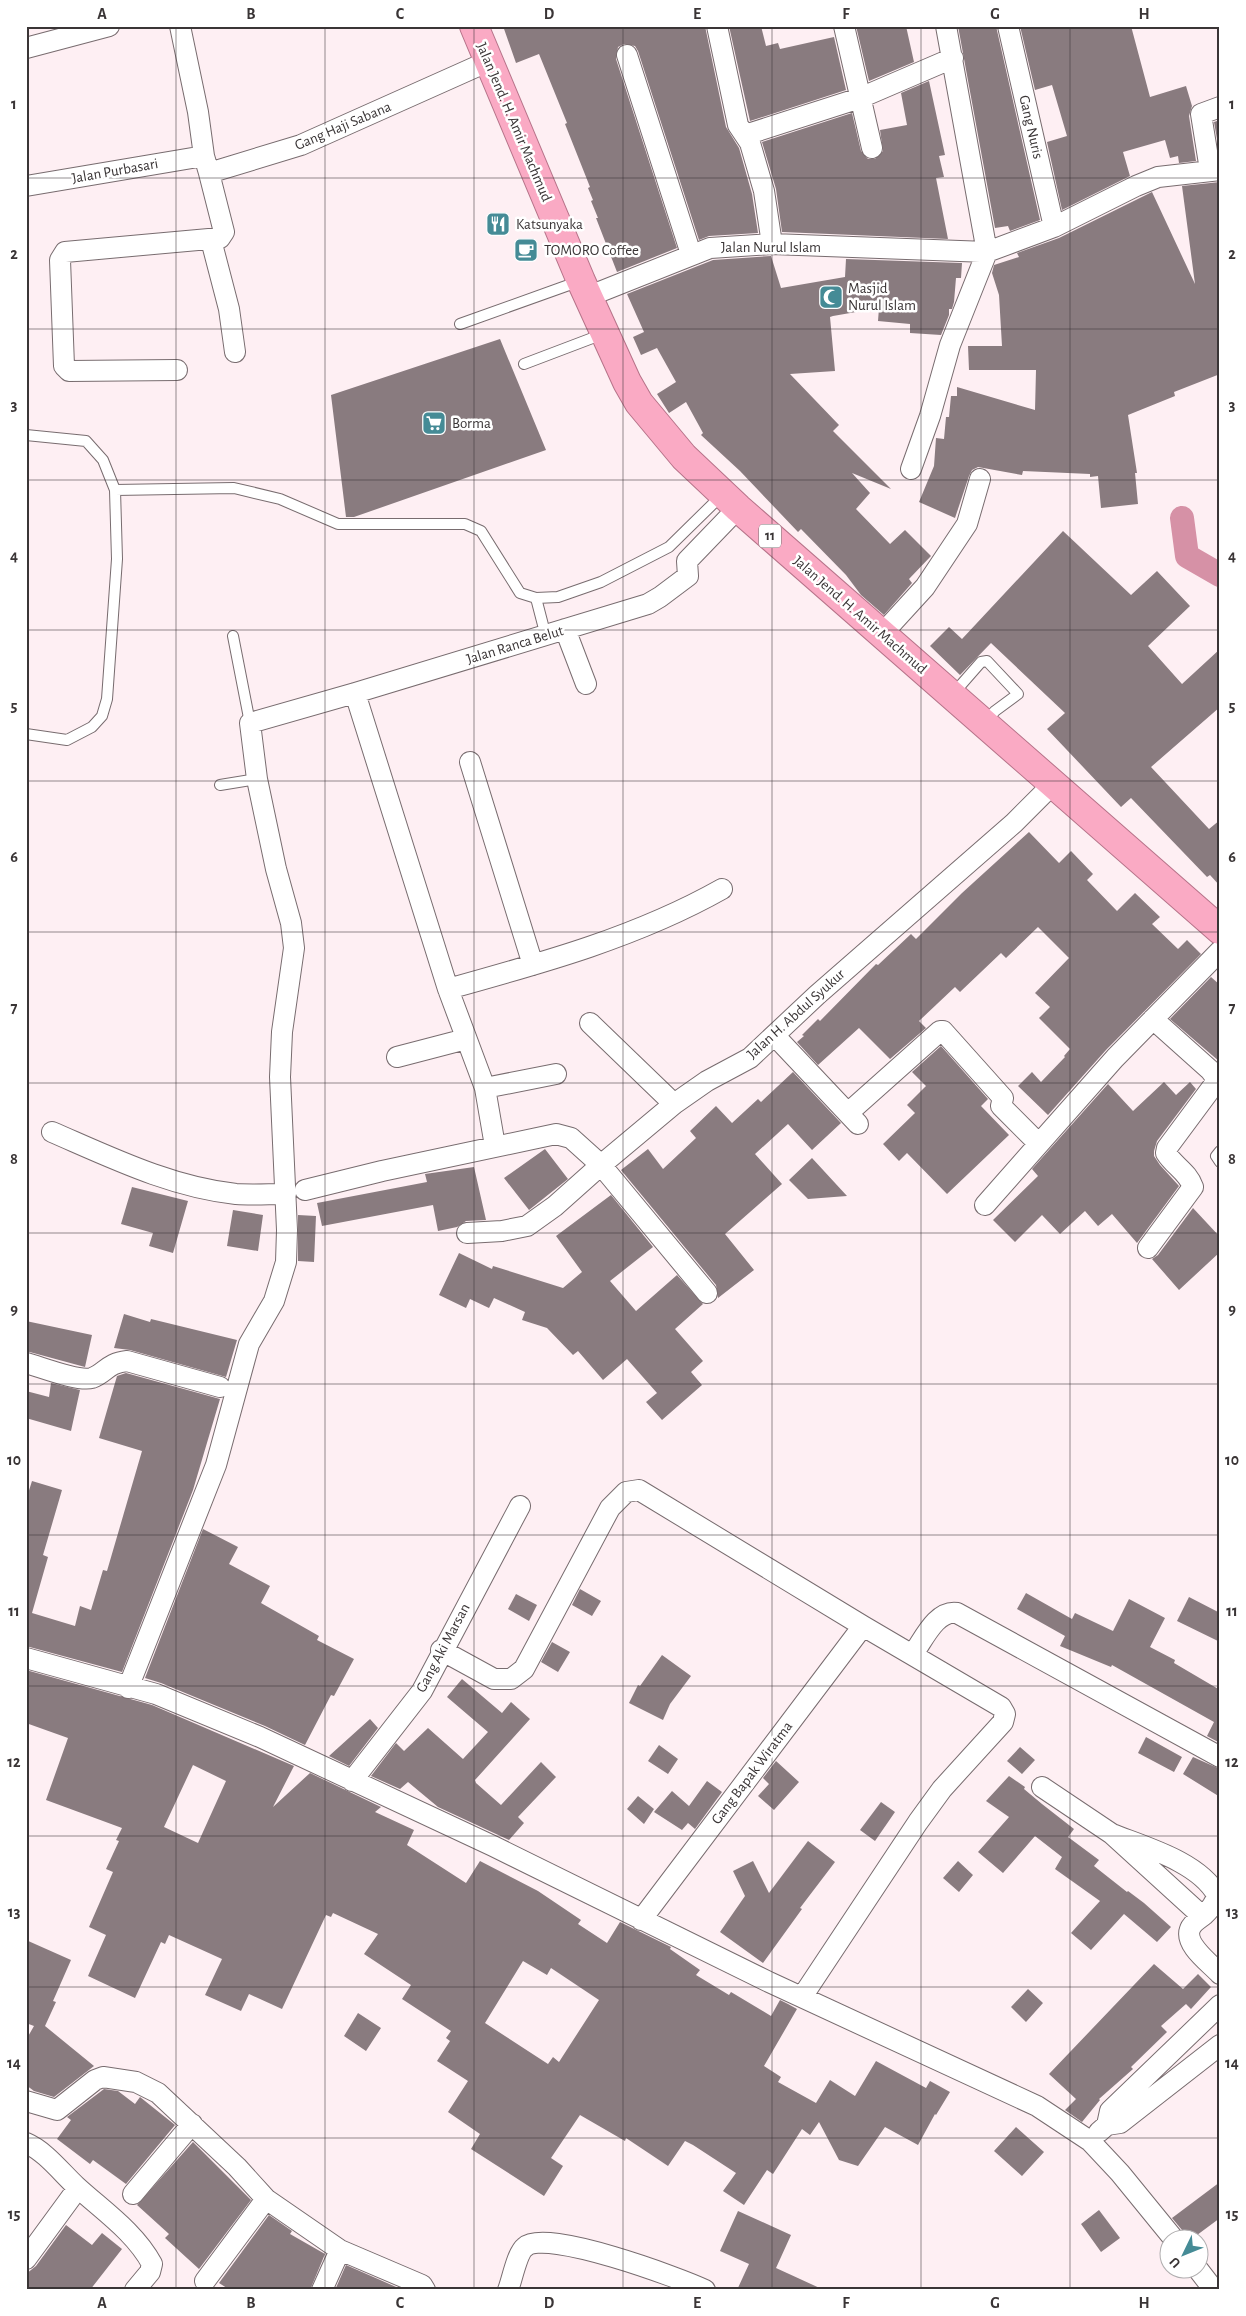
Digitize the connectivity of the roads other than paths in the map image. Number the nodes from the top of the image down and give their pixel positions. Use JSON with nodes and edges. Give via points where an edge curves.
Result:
{"nodes":[{"id":1,"x":109,"y":26,"type":"edge"},
{"id":2,"x":180,"y":26,"type":"edge"},
{"id":3,"x":474,"y":26,"type":"edge"},
{"id":4,"x":717,"y":26,"type":"edge"},
{"id":5,"x":844,"y":26,"type":"edge"},
{"id":6,"x":946,"y":26,"type":"edge"},
{"id":7,"x":1008,"y":26,"type":"edge"},
{"id":8,"x":26,"y":48,"type":"edge"},
{"id":9,"x":627,"y":55,"type":"dead end"},
{"id":10,"x":952,"y":58,"type":"junction"},
{"id":11,"x":489,"y":61,"type":"junction"},
{"id":12,"x":860,"y":98,"type":"junction"},
{"id":13,"x":1220,"y":107,"type":"edge"},
{"id":14,"x":745,"y":135,"type":"junction"},
{"id":15,"x":872,"y":148,"type":"dead end"},
{"id":16,"x":206,"y":164,"type":"junction"},
{"id":17,"x":1215,"y":170,"type":"edge"},
{"id":18,"x":26,"y":186,"type":"edge"},
{"id":19,"x":1054,"y":227,"type":"junction"},
{"id":20,"x":211,"y":240,"type":"junction"},
{"id":21,"x":772,"y":244,"type":"junction"},
{"id":22,"x":975,"y":253,"type":"junction"},
{"id":23,"x":691,"y":254,"type":"junction"},
{"id":24,"x":584,"y":289,"type":"junction"},
{"id":25,"x":460,"y":324,"type":"dead end"},
{"id":26,"x":603,"y":334,"type":"junction"},
{"id":27,"x":235,"y":352,"type":"dead end"},
{"id":28,"x":524,"y":364,"type":"dead end"},
{"id":29,"x":177,"y":370,"type":"dead end"},
{"id":30,"x":26,"y":435,"type":"edge"},
{"id":31,"x":911,"y":469,"type":"dead end"},
{"id":32,"x":980,"y":479,"type":"dead end"},
{"id":33,"x":115,"y":490,"type":"junction"},
{"id":34,"x":731,"y":502,"type":"junction"},
{"id":35,"x":536,"y":598,"type":"junction"},
{"id":36,"x":543,"y":625,"type":"dead end"},
{"id":37,"x":565,"y":629,"type":"junction"},
{"id":38,"x":882,"y":634,"type":"junction"},
{"id":39,"x":233,"y":636,"type":"dead end"},
{"id":40,"x":586,"y":684,"type":"dead end"},
{"id":41,"x":356,"y":693,"type":"junction"},
{"id":42,"x":952,"y":695,"type":"junction"},
{"id":43,"x":250,"y":723,"type":"junction"},
{"id":44,"x":984,"y":724,"type":"junction"},
{"id":45,"x":26,"y":734,"type":"edge"},
{"id":46,"x":470,"y":762,"type":"dead end"},
{"id":47,"x":257,"y":779,"type":"junction"},
{"id":48,"x":1053,"y":784,"type":"junction"},
{"id":49,"x":220,"y":785,"type":"dead end"},
{"id":50,"x":722,"y":889,"type":"dead end"},
{"id":51,"x":1220,"y":930,"type":"edge"},
{"id":52,"x":1220,"y":951,"type":"edge"},
{"id":53,"x":534,"y":965,"type":"junction"},
{"id":54,"x":448,"y":990,"type":"junction"},
{"id":55,"x":1152,"y":1019,"type":"junction"},
{"id":56,"x":590,"y":1023,"type":"dead end"},
{"id":57,"x":776,"y":1036,"type":"junction"},
{"id":58,"x":466,"y":1039,"type":"junction"},
{"id":59,"x":397,"y":1057,"type":"dead end"},
{"id":60,"x":556,"y":1074,"type":"dead end"},
{"id":61,"x":485,"y":1088,"type":"junction"},
{"id":62,"x":674,"y":1104,"type":"junction"},
{"id":63,"x":52,"y":1132,"type":"dead end"},
{"id":64,"x":1038,"y":1143,"type":"junction"},
{"id":65,"x":495,"y":1146,"type":"junction"},
{"id":66,"x":1220,"y":1151,"type":"edge"},
{"id":67,"x":1220,"y":1162,"type":"edge"},
{"id":68,"x":601,"y":1165,"type":"junction"},
{"id":69,"x":295,"y":1192,"type":"junction"},
{"id":70,"x":985,"y":1205,"type":"dead end"},
{"id":71,"x":467,"y":1233,"type":"dead end"},
{"id":72,"x":1148,"y":1248,"type":"dead end"},
{"id":73,"x":707,"y":1293,"type":"dead end"},
{"id":74,"x":26,"y":1363,"type":"edge"},
{"id":75,"x":220,"y":1387,"type":"dead end"},
{"id":76,"x":520,"y":1506,"type":"dead end"},
{"id":77,"x":863,"y":1626,"type":"junction"},
{"id":78,"x":441,"y":1650,"type":"junction"},
{"id":79,"x":913,"y":1654,"type":"junction"},
{"id":80,"x":26,"y":1658,"type":"edge"},
{"id":81,"x":128,"y":1688,"type":"junction"},
{"id":82,"x":1220,"y":1757,"type":"edge"},
{"id":83,"x":352,"y":1781,"type":"junction"},
{"id":84,"x":1042,"y":1787,"type":"dead end"},
{"id":85,"x":1112,"y":1834,"type":"junction"},
{"id":86,"x":1202,"y":1916,"type":"junction"},
{"id":87,"x":641,"y":1920,"type":"junction"},
{"id":88,"x":1220,"y":1974,"type":"edge"},
{"id":89,"x":802,"y":1997,"type":"junction"},
{"id":90,"x":1220,"y":2005,"type":"edge"},
{"id":91,"x":1220,"y":2045,"type":"edge"},
{"id":92,"x":26,"y":2101,"type":"edge"},
{"id":93,"x":192,"y":2124,"type":"junction"},
{"id":94,"x":1107,"y":2125,"type":"junction"},
{"id":95,"x":1090,"y":2141,"type":"junction"},
{"id":96,"x":26,"y":2142,"type":"edge"},
{"id":97,"x":78,"y":2188,"type":"junction"},
{"id":98,"x":133,"y":2194,"type":"dead end"},
{"id":99,"x":266,"y":2198,"type":"junction"},
{"id":100,"x":1165,"y":2228,"type":"edge"},
{"id":101,"x":340,"y":2250,"type":"junction"},
{"id":102,"x":26,"y":2259,"type":"edge"},
{"id":103,"x":1205,"y":2278,"type":"edge"},
{"id":104,"x":205,"y":2281,"type":"dead end"},
{"id":105,"x":135,"y":2290,"type":"edge"},
{"id":106,"x":322,"y":2290,"type":"edge"},
{"id":107,"x":425,"y":2290,"type":"edge"},
{"id":108,"x":508,"y":2290,"type":"edge"},
{"id":109,"x":705,"y":2290,"type":"edge"},
{"id":110,"x":1214,"y":2290,"type":"edge"}],
"edges":[{"from":1,"to":8,"type":"street"},
{"from":2,"to":16,"type":"street"},
{"from":3,"to":11,"type":"highway","name":"Jalan Jend. H. Amir Machmud","number":"11"},
{"from":4,"to":14,"type":"street","via":[[738,125]]},
{"from":5,"to":12,"type":"street"},
{"from":6,"to":10,"type":"street"},
{"from":7,"to":19,"type":"street","name":"Gang Nuris"},
{"from":9,"to":23,"type":"street"},
{"from":10,"to":12,"type":"street"},
{"from":10,"to":22,"type":"street"},
{"from":11,"to":16,"type":"street","name":"Gang Haji Sabana","via":[[302,145]]},
{"from":11,"to":24,"type":"highway","name":"Jalan Jend. H. Amir Machmud","number":"11"},
{"from":12,"to":14,"type":"street"},
{"from":12,"to":15,"type":"street"},
{"from":13,"to":17,"type":"street","via":[[1201,114]]},
{"from":14,"to":21,"type":"street","via":[[764,191]]},
{"from":16,"to":18,"type":"street","name":"Jalan Purbasari"},
{"from":16,"to":20,"type":"street","via":[[224,232],[222,237]]},
{"from":17,"to":19,"type":"street","via":[[1158,177]]},
{"from":19,"to":22,"type":"street"},
{"from":20,"to":27,"type":"street","via":[[229,309]]},
{"from":20,"to":29,"type":"street","via":[[65,252],[60,260],[64,366],[69,371]]},
{"from":21,"to":22,"type":"street","name":"Jalan Nurul Islam"},
{"from":21,"to":23,"type":"street","name":"Jalan Nurul Islam","via":[[710,248]]},
{"from":22,"to":31,"type":"street","via":[[930,416]]},
{"from":23,"to":24,"type":"street","name":"Jalan Nurul Islam"},
{"from":24,"to":25,"type":"lane"},
{"from":24,"to":26,"type":"highway","name":"Jalan Jend. H. Amir Machmud","number":"11"},
{"from":26,"to":28,"type":"lane"},
{"from":26,"to":34,"type":"highway","name":"Jalan Jend. H. Amir Machmud","number":"11","via":[[639,403],[684,457]]},
{"from":30,"to":33,"type":"lane","via":[[86,441],[103,460]]},
{"from":32,"to":38,"type":"street","via":[[962,532],[925,587]]},
{"from":33,"to":35,"type":"lane","via":[[234,488],[280,499],[338,524],[465,524],[481,531],[520,594]]},
{"from":33,"to":45,"type":"lane","via":[[116,559],[107,699],[102,716],[92,727],[67,740]]},
{"from":34,"to":35,"type":"lane","via":[[669,547],[601,582],[558,598]]},
{"from":34,"to":37,"type":"street","name":"Jalan Ranca Belut","via":[[687,561],[688,576],[648,604]]},
{"from":34,"to":38,"type":"highway","name":"Jalan Jend. H. Amir Machmud","number":"11"},
{"from":35,"to":36,"type":"lane"},
{"from":37,"to":40,"type":"street"},
{"from":37,"to":41,"type":"street","name":"Jalan Ranca Belut"},
{"from":38,"to":42,"type":"highway","name":"Jalan Jend. H. Amir Machmud","number":"11"},
{"from":39,"to":43,"type":"lane"},
{"from":41,"to":43,"type":"street","name":"Jalan Ranca Belut"},
{"from":41,"to":54,"type":"street"},
{"from":42,"to":44,"type":"highway","name":"Jalan Jend. H. Amir Machmud","number":"11"},
{"from":42,"to":44,"type":"lane","via":[[981,662],[987,661],[1018,694]]},
{"from":43,"to":47,"type":"street"},
{"from":44,"to":48,"type":"highway","name":"Jalan Jend. H. Amir Machmud","number":"11"},
{"from":46,"to":53,"type":"street"},
{"from":47,"to":49,"type":"lane"},
{"from":47,"to":69,"type":"street","via":[[294,948],[282,1032],[280,1077]]},
{"from":48,"to":51,"type":"highway","name":"Jalan Jend. H. Amir Machmud","number":"11"},
{"from":48,"to":57,"type":"street","name":"Jalan H. Abdul Syukur","via":[[1014,823],[817,995]]},
{"from":50,"to":53,"type":"street","via":[[684,911],[637,931]]},
{"from":52,"to":55,"type":"street"},
{"from":53,"to":54,"type":"street"},
{"from":54,"to":58,"type":"street"},
{"from":55,"to":64,"type":"street"},
{"from":55,"to":72,"type":"street","via":[[1210,1070],[1216,1082],[1167,1148],[1169,1158],[1190,1178],[1193,1187]]},
{"from":56,"to":62,"type":"street"},
{"from":57,"to":62,"type":"street","name":"Jalan H. Abdul Syukur","via":[[750,1058],[707,1081]]},
{"from":57,"to":64,"type":"street","via":[[853,1119],[943,1031],[1003,1098],[1001,1106]]},
{"from":58,"to":59,"type":"street"},
{"from":58,"to":61,"type":"street"},
{"from":60,"to":61,"type":"street"},
{"from":61,"to":65,"type":"street"},
{"from":62,"to":68,"type":"street","name":"Jalan H. Abdul Syukur"},
{"from":63,"to":69,"type":"street","via":[[119,1162],[183,1183],[236,1194]]},
{"from":64,"to":70,"type":"street"},
{"from":65,"to":68,"type":"street","via":[[556,1134],[571,1138]]},
{"from":65,"to":69,"type":"street"},
{"from":66,"to":67,"type":"lane","via":[[1216,1156]]},
{"from":68,"to":71,"type":"street","name":"Jalan H. Abdul Syukur","via":[[556,1206],[527,1226]]},
{"from":68,"to":73,"type":"street"},
{"from":69,"to":81,"type":"street","via":[[286,1262],[274,1301],[249,1344],[216,1465]]},
{"from":74,"to":75,"type":"street","via":[[92,1378],[115,1363],[127,1361]]},
{"from":76,"to":78,"type":"street","name":"Gang Aki Marsan"},
{"from":77,"to":78,"type":"street","via":[[639,1490],[626,1492],[610,1508],[524,1669],[511,1679],[494,1679]]},
{"from":77,"to":79,"type":"street"},
{"from":77,"to":87,"type":"street","name":"Gang Bapak Wiratma"},
{"from":78,"to":83,"type":"street","name":"Gang Aki Marsan","via":[[422,1691]]},
{"from":79,"to":82,"type":"street","via":[[941,1616],[948,1612],[957,1613]]},
{"from":79,"to":89,"type":"street","via":[[1001,1706],[1004,1722],[942,1789]]},
{"from":80,"to":81,"type":"street"},
{"from":81,"to":83,"type":"street","via":[[156,1694],[195,1710]]},
{"from":83,"to":87,"type":"street","via":[[493,1846]]},
{"from":84,"to":85,"type":"street"},
{"from":85,"to":86,"type":"street"},
{"from":85,"to":86,"type":"street","via":[[1166,1855],[1208,1882],[1217,1895],[1215,1903]]},
{"from":86,"to":88,"type":"street","via":[[1191,1926],[1191,1942]]},
{"from":87,"to":89,"type":"street"},
{"from":89,"to":95,"type":"street","via":[[1037,2106]]},
{"from":90,"to":94,"type":"street","via":[[1110,2111]]},
{"from":91,"to":94,"type":"street","via":[[1120,2123]]},
{"from":92,"to":93,"type":"street","via":[[53,2110],[60,2109],[103,2077],[136,2082],[158,2093]]},
{"from":93,"to":98,"type":"street"},
{"from":93,"to":99,"type":"street"},
{"from":94,"to":95,"type":"street"},
{"from":95,"to":100,"type":"street"},
{"from":96,"to":97,"type":"street"},
{"from":97,"to":102,"type":"street"},
{"from":97,"to":105,"type":"street","via":[[146,2253],[152,2264],[150,2272]]},
{"from":99,"to":101,"type":"street"},
{"from":99,"to":104,"type":"street"},
{"from":101,"to":106,"type":"street"},
{"from":101,"to":107,"type":"street","via":[[422,2285]]},
{"from":103,"to":110,"type":"street"},
{"from":108,"to":109,"type":"street","via":[[521,2253],[525,2246],[534,2243],[572,2246],[637,2264]]}]}
